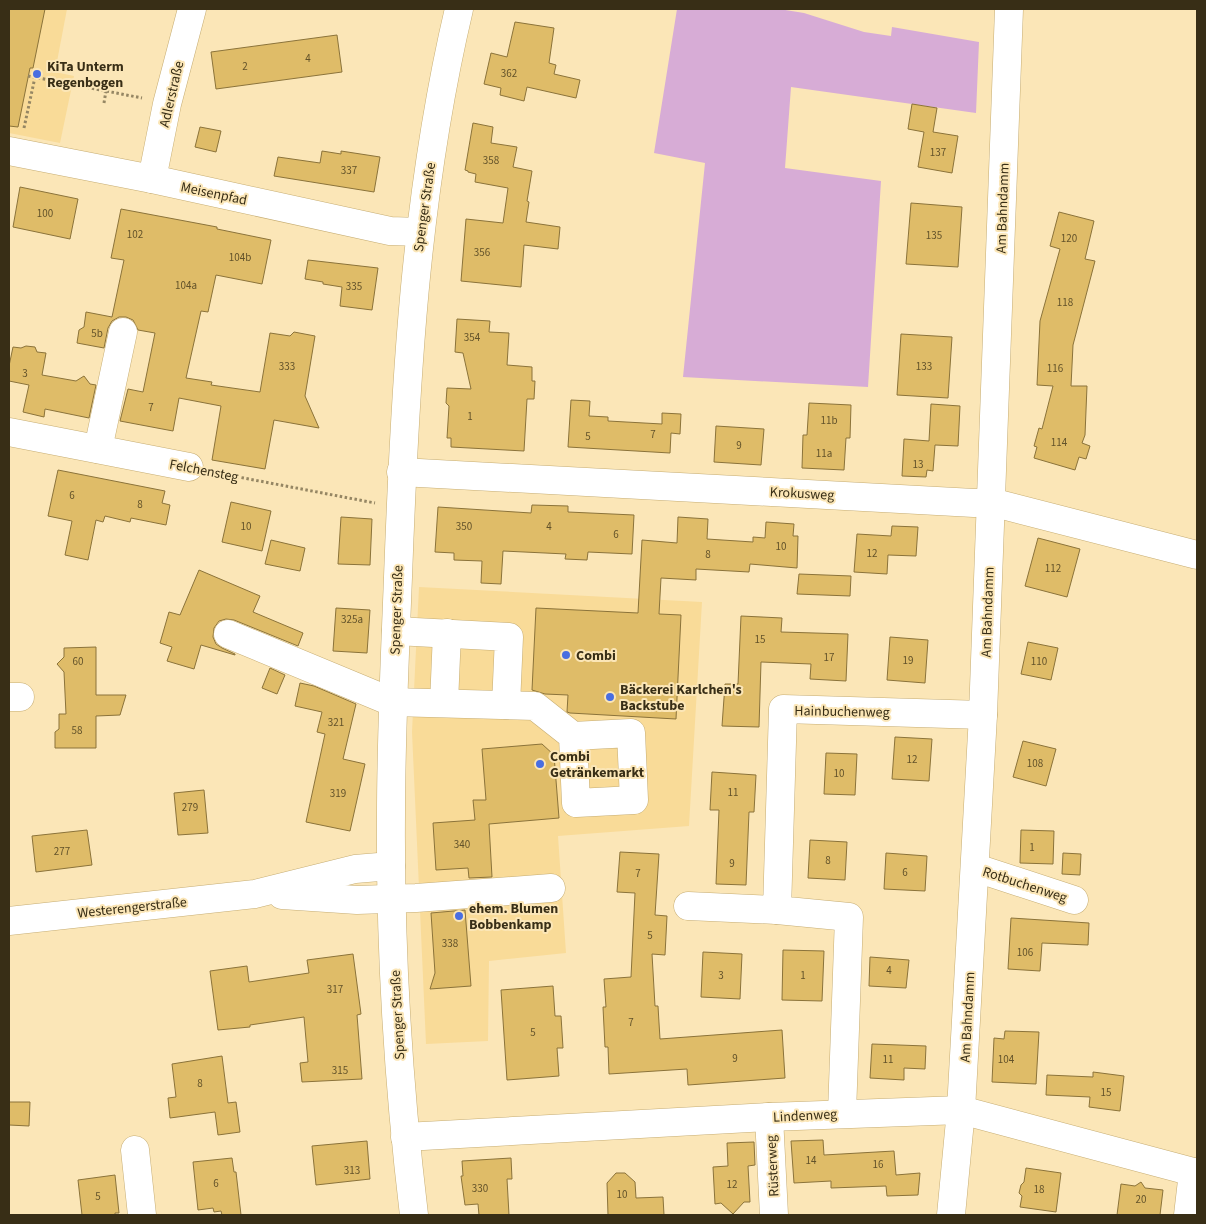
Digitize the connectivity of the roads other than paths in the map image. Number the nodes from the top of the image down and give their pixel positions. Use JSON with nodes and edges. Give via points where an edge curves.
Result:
{"nodes":[{"id":1,"x":192,"y":9,"type":"edge"},
{"id":2,"x":459,"y":9,"type":"edge"},
{"id":3,"x":1009,"y":9,"type":"edge"},
{"id":4,"x":14,"y":152,"type":"edge"},
{"id":5,"x":152,"y":179,"type":"junction"},
{"id":6,"x":420,"y":232,"type":"junction"},
{"id":7,"x":123,"y":332,"type":"dead end"},
{"id":8,"x":9,"y":432,"type":"edge"},
{"id":9,"x":98,"y":450,"type":"junction"},
{"id":10,"x":189,"y":467,"type":"road end"},
{"id":11,"x":401,"y":472,"type":"junction"},
{"id":12,"x":991,"y":502,"type":"junction"},
{"id":13,"x":1197,"y":555,"type":"edge"},
{"id":14,"x":396,"y":631,"type":"junction"},
{"id":15,"x":447,"y":633,"type":"junction"},
{"id":16,"x":228,"y":634,"type":"dead end"},
{"id":17,"x":392,"y":702,"type":"junction"},
{"id":18,"x":444,"y":703,"type":"junction"},
{"id":19,"x":506,"y":705,"type":"junction"},
{"id":20,"x":983,"y":715,"type":"junction"},
{"id":21,"x":573,"y":736,"type":"dead end"},
{"id":22,"x":391,"y":866,"type":"junction"},
{"id":23,"x":976,"y":868,"type":"junction"},
{"id":24,"x":551,"y":888,"type":"dead end"},
{"id":25,"x":255,"y":894,"type":"junction"},
{"id":26,"x":392,"y":898,"type":"junction"},
{"id":27,"x":1074,"y":900,"type":"dead end"},
{"id":28,"x":688,"y":906,"type":"dead end"},
{"id":29,"x":777,"y":910,"type":"junction"},
{"id":30,"x":9,"y":921,"type":"edge"},
{"id":31,"x":961,"y":1110,"type":"junction"},
{"id":32,"x":842,"y":1114,"type":"junction"},
{"id":33,"x":769,"y":1117,"type":"junction"},
{"id":34,"x":405,"y":1137,"type":"junction"},
{"id":35,"x":135,"y":1150,"type":"dead end"},
{"id":36,"x":1195,"y":1172,"type":"edge"},
{"id":37,"x":142,"y":1215,"type":"edge"},
{"id":38,"x":414,"y":1215,"type":"edge"},
{"id":39,"x":774,"y":1215,"type":"edge"},
{"id":40,"x":951,"y":1215,"type":"edge"},
{"id":41,"x":1188,"y":1215,"type":"edge"}],
"edges":[{"from":1,"to":5,"type":"street","name":"Adlerstraße","via":[[167,104]]},
{"from":2,"to":6,"type":"street","name":"Spenger Straße","via":[[433,141]]},
{"from":3,"to":12,"type":"street","name":"Am Bahndamm"},
{"from":4,"to":5,"type":"street","name":"Meisenpfad"},
{"from":5,"to":6,"type":"street","name":"Meisenpfad","via":[[390,231]]},
{"from":6,"to":11,"type":"street","name":"Spenger Straße"},
{"from":7,"to":9,"type":"street"},
{"from":8,"to":9,"type":"street","name":"Felchensteg"},
{"from":9,"to":10,"type":"street","name":"Felchensteg"},
{"from":11,"to":12,"type":"street","name":"Krokusweg"},
{"from":11,"to":14,"type":"street","name":"Spenger Straße"},
{"from":12,"to":13,"type":"street","name":"Krokusweg"},
{"from":12,"to":20,"type":"street","name":"Am Bahndamm"},
{"from":14,"to":15,"type":"street"},
{"from":14,"to":17,"type":"street","name":"Spenger Straße"},
{"from":15,"to":18,"type":"street"},
{"from":15,"to":19,"type":"street","via":[[509,637]]},
{"from":16,"to":17,"type":"street"},
{"from":17,"to":18,"type":"street"},
{"from":17,"to":22,"type":"street","name":"Spenger Straße"},
{"from":18,"to":19,"type":"street"},
{"from":19,"to":21,"type":"street","via":[[535,706]]},
{"from":20,"to":23,"type":"street","name":"Am Bahndamm"},
{"from":20,"to":29,"type":"street","name":"Hainbuchenweg","via":[[783,709]]},
{"from":22,"to":25,"type":"street","name":"Westerengerstraße","via":[[355,869]]},
{"from":22,"to":26,"type":"street","name":"Spenger Straße"},
{"from":23,"to":27,"type":"street","name":"Rotbuchenweg"},
{"from":23,"to":31,"type":"street","name":"Am Bahndamm"},
{"from":24,"to":26,"type":"street","name":"Westerengerstraße"},
{"from":25,"to":26,"type":"street","name":"Westerengerstraße","via":[[357,900]]},
{"from":25,"to":30,"type":"street","name":"Westerengerstraße"},
{"from":26,"to":34,"type":"street","name":"Spenger Straße"},
{"from":28,"to":29,"type":"street"},
{"from":29,"to":32,"type":"street","via":[[849,917]]},
{"from":31,"to":32,"type":"street","name":"Lindenweg"},
{"from":31,"to":36,"type":"street","name":"Lindenweg"},
{"from":31,"to":40,"type":"street","name":"Am Bahndamm"},
{"from":32,"to":33,"type":"street","name":"Lindenweg"},
{"from":33,"to":34,"type":"street","name":"Lindenweg"},
{"from":33,"to":39,"type":"street","name":"Rüsterweg"},
{"from":34,"to":38,"type":"street","name":"Spenger Straße"},
{"from":35,"to":37,"type":"street"},
{"from":36,"to":41,"type":"street"}]}
